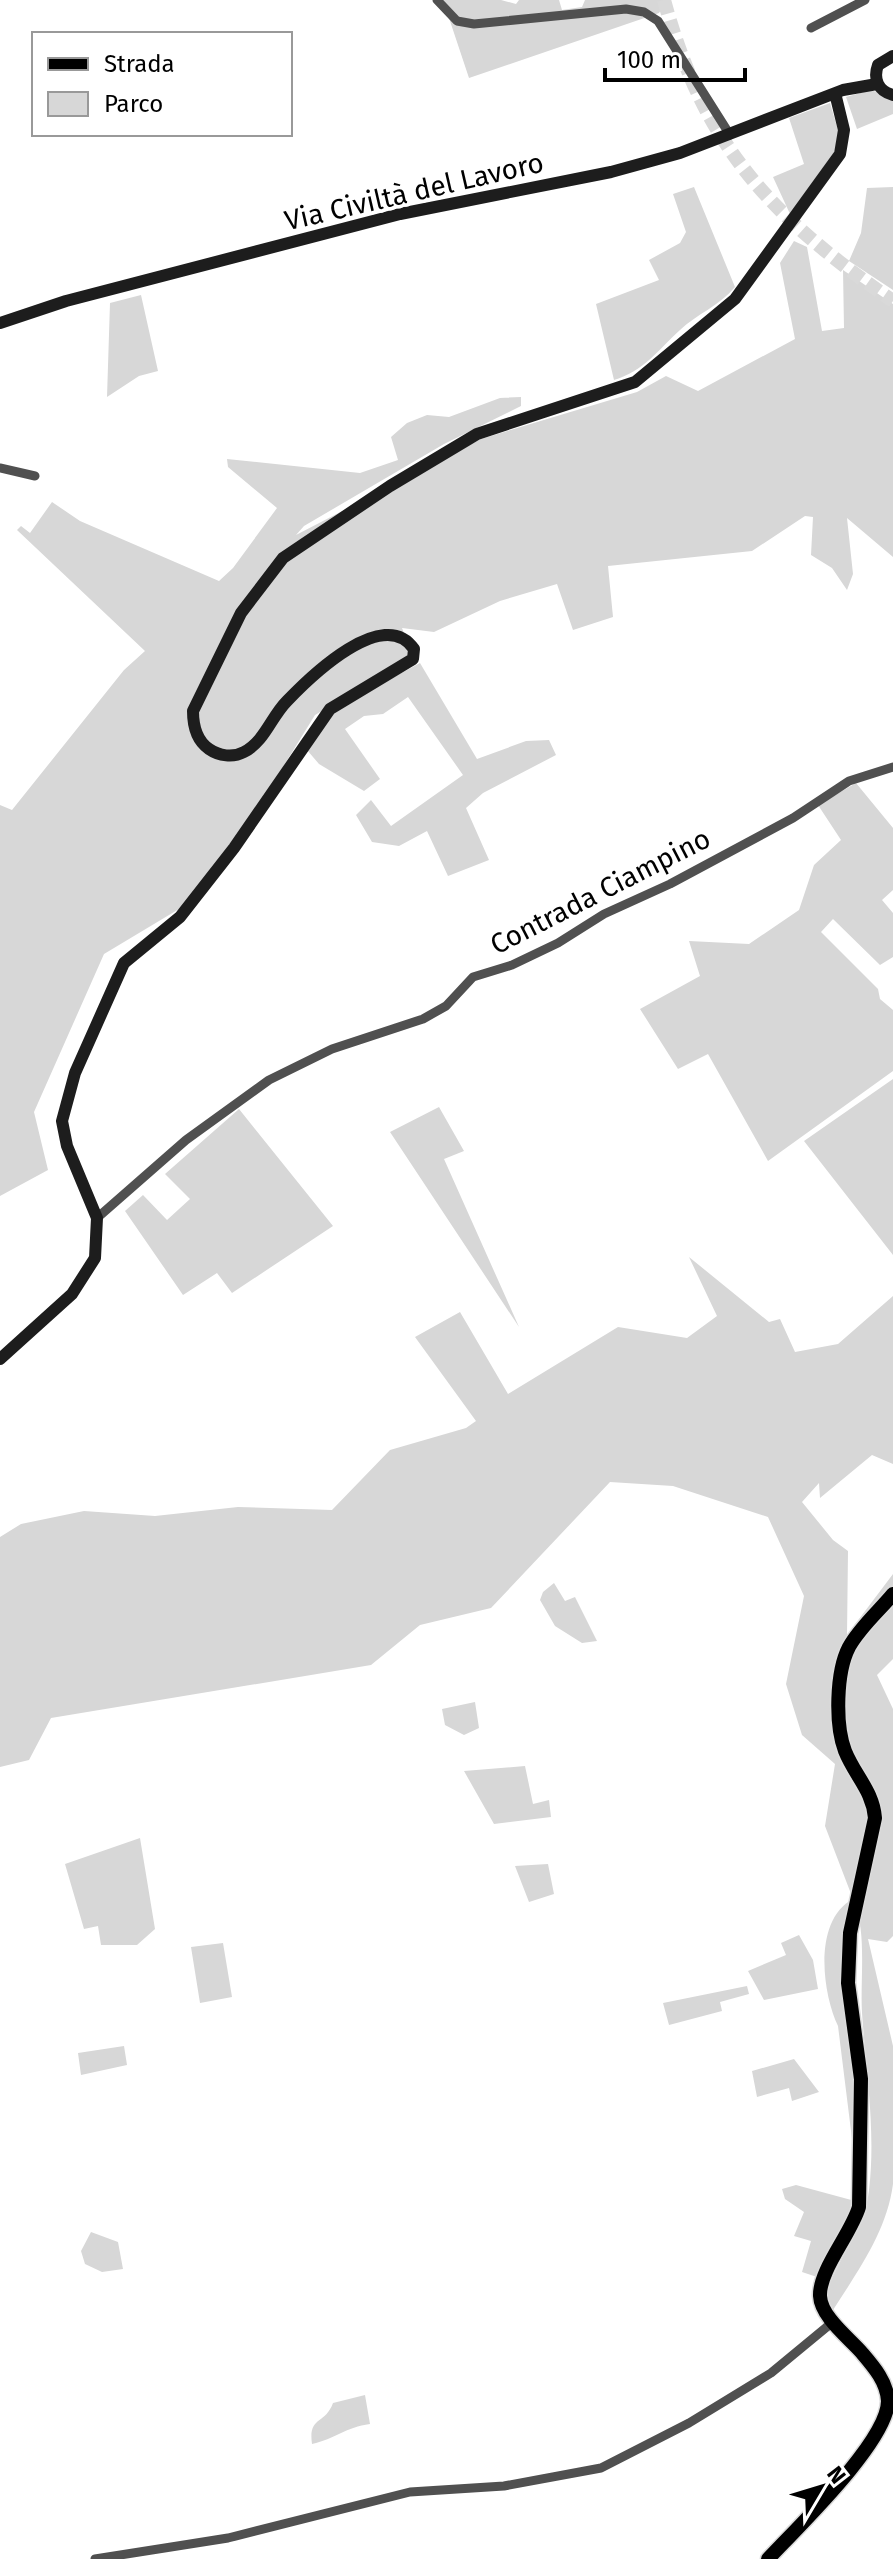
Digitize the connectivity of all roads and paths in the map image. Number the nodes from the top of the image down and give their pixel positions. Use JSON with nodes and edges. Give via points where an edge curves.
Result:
{"nodes":[{"id":1,"x":437,"y":0,"type":"edge"},
{"id":2,"x":865,"y":0,"type":"edge"},
{"id":3,"x":811,"y":28,"type":"dead end"},
{"id":4,"x":893,"y":56,"type":"edge"},
{"id":5,"x":878,"y":65,"type":"junction"},
{"id":6,"x":877,"y":84,"type":"junction"},
{"id":7,"x":835,"y":93,"type":"junction"},
{"id":8,"x":893,"y":95,"type":"edge"},
{"id":9,"x":730,"y":135,"type":"junction"},
{"id":10,"x":0,"y":323,"type":"edge"},
{"id":11,"x":0,"y":468,"type":"edge"},
{"id":12,"x":35,"y":476,"type":"dead end"},
{"id":13,"x":893,"y":767,"type":"edge"},
{"id":14,"x":97,"y":1218,"type":"junction"},
{"id":15,"x":0,"y":1359,"type":"edge"},
{"id":16,"x":893,"y":1594,"type":"edge"},
{"id":17,"x":834,"y":2321,"type":"junction"},
{"id":18,"x":890,"y":2404,"type":"edge"},
{"id":19,"x":95,"y":2559,"type":"edge"},
{"id":20,"x":768,"y":2559,"type":"edge"}],
"edges":[{"from":1,"to":9,"type":"street","via":[[457,21],[474,24],[626,9],[644,12],[658,21]]},
{"from":2,"to":3,"type":"street"},
{"from":4,"to":5,"type":"street","name":"Via Civiltà del Lavoro"},
{"from":5,"to":6,"type":"street"},
{"from":5,"to":7,"type":"street","name":"Via Civiltà del Lavoro"},
{"from":6,"to":7,"type":"street","name":"Via Civiltà del Lavoro"},
{"from":6,"to":8,"type":"street"},
{"from":7,"to":9,"type":"street","name":"Via Civiltà del Lavoro"},
{"from":7,"to":14,"type":"street","via":[[844,130],[840,154],[735,299],[635,382],[477,434],[390,486],[283,558],[241,613],[193,711],[200,740],[222,755],[240,754],[254,745],[285,702],[349,646],[399,636],[414,649],[413,659],[330,709],[180,917],[124,963],[75,1073],[62,1121]]},
{"from":9,"to":10,"type":"street","name":"Via Civiltà del Lavoro","via":[[611,172],[400,214]]},
{"from":11,"to":12,"type":"street"},
{"from":13,"to":14,"type":"street","name":"Contrada Ciampino","via":[[849,781],[793,818],[604,914],[558,943],[473,977],[446,1006],[423,1019],[332,1049],[269,1080],[186,1140]]},
{"from":14,"to":15,"type":"street","via":[[98,1247],[86,1277]]},
{"from":16,"to":17,"type":"main road","via":[[849,1648],[843,1667],[844,1749],[874,1801],[875,1818],[850,1933],[848,1983],[861,2079],[861,2188],[854,2225],[820,2291]]},
{"from":17,"to":18,"type":"main road","via":[[878,2373]]},
{"from":17,"to":19,"type":"street","via":[[771,2373],[601,2468],[504,2486],[410,2492],[228,2538]]},
{"from":18,"to":20,"type":"main road","via":[[870,2444]]}]}
